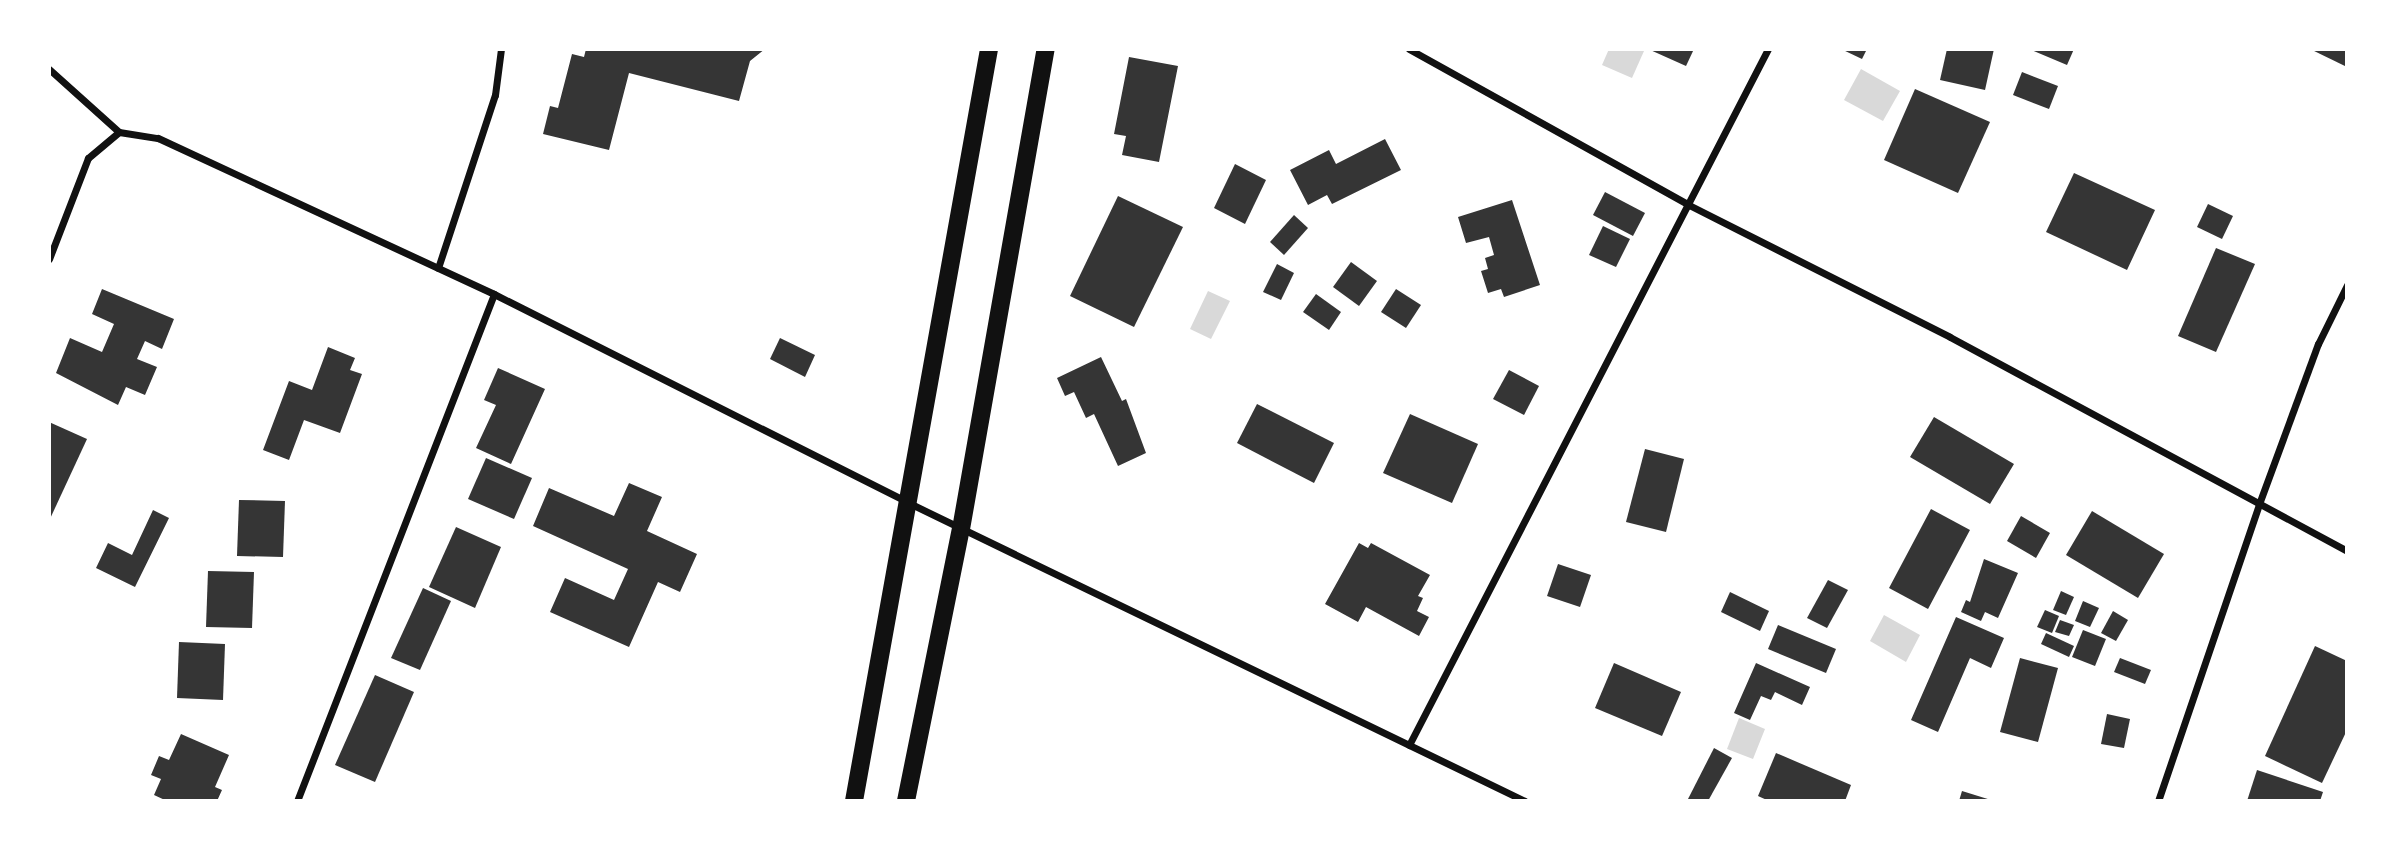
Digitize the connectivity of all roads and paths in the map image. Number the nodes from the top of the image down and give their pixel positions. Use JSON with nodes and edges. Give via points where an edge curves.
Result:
{"nodes":[{"id":1,"x":501,"y":49,"type":"edge"},
{"id":2,"x":989,"y":49,"type":"edge"},
{"id":3,"x":1046,"y":49,"type":"edge"},
{"id":4,"x":1409,"y":49,"type":"edge"},
{"id":5,"x":1768,"y":49,"type":"edge"},
{"id":6,"x":49,"y":69,"type":"edge"},
{"id":7,"x":119,"y":132,"type":"junction"},
{"id":8,"x":1689,"y":205,"type":"junction"},
{"id":9,"x":49,"y":259,"type":"edge"},
{"id":10,"x":438,"y":268,"type":"junction"},
{"id":11,"x":2347,"y":285,"type":"edge"},
{"id":12,"x":494,"y":294,"type":"junction"},
{"id":13,"x":908,"y":503,"type":"junction"},
{"id":14,"x":2259,"y":505,"type":"junction"},
{"id":15,"x":961,"y":529,"type":"junction"},
{"id":16,"x":2347,"y":551,"type":"edge"},
{"id":17,"x":1409,"y":745,"type":"junction"},
{"id":18,"x":297,"y":801,"type":"edge"},
{"id":19,"x":854,"y":801,"type":"edge"},
{"id":20,"x":906,"y":801,"type":"edge"},
{"id":21,"x":1525,"y":801,"type":"edge"},
{"id":22,"x":2158,"y":801,"type":"edge"}],
"edges":[{"from":1,"to":10,"type":"street","via":[[495,95]]},
{"from":2,"to":13,"type":"main road"},
{"from":3,"to":15,"type":"main road"},
{"from":4,"to":8,"type":"street"},
{"from":5,"to":8,"type":"street"},
{"from":6,"to":7,"type":"street"},
{"from":7,"to":9,"type":"street","via":[[88,158]]},
{"from":7,"to":10,"type":"street","via":[[158,138]]},
{"from":8,"to":14,"type":"street","via":[[1950,337]]},
{"from":8,"to":17,"type":"street"},
{"from":10,"to":12,"type":"street"},
{"from":11,"to":14,"type":"street","via":[[2318,344]]},
{"from":12,"to":13,"type":"street"},
{"from":12,"to":18,"type":"street"},
{"from":13,"to":15,"type":"street"},
{"from":13,"to":19,"type":"main road"},
{"from":14,"to":16,"type":"street"},
{"from":14,"to":22,"type":"street","via":[[2193,685]]},
{"from":15,"to":17,"type":"street"},
{"from":15,"to":20,"type":"main road"},
{"from":17,"to":21,"type":"street"}]}
